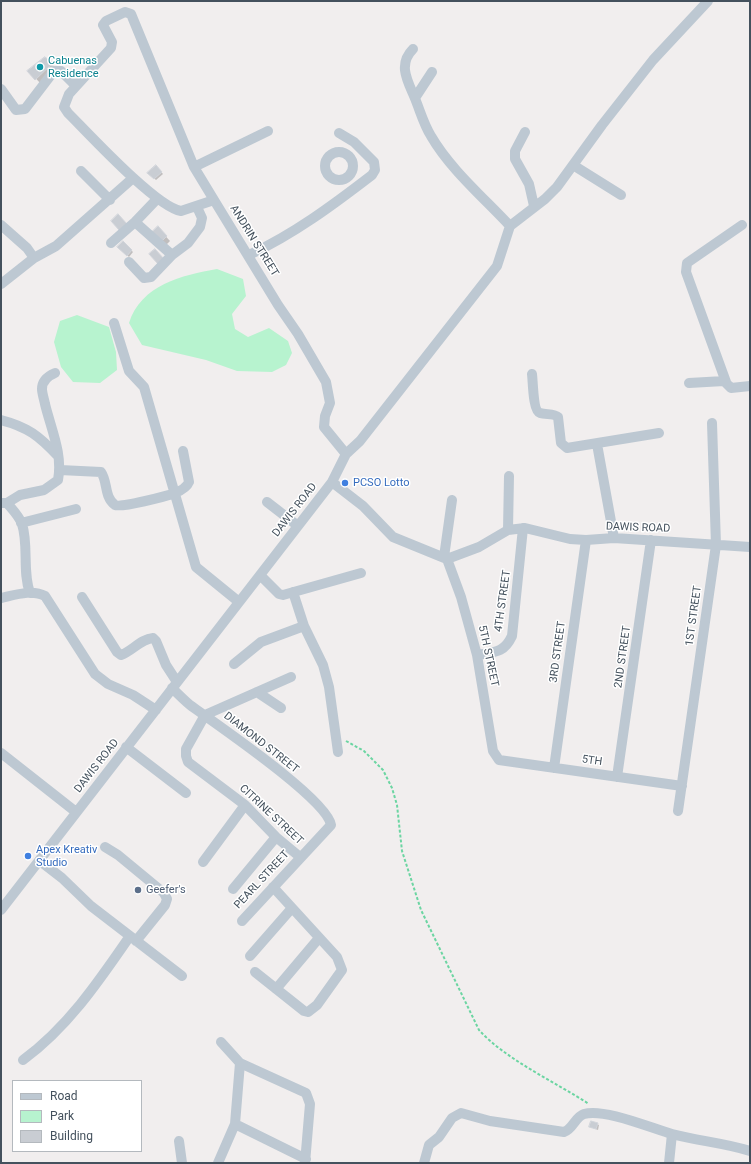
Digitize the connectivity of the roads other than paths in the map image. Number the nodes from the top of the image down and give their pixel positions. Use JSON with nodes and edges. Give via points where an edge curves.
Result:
{"nodes":[{"id":1,"x":708,"y":1,"type":"edge"},
{"id":2,"x":412,"y":49,"type":"dead end"},
{"id":3,"x":432,"y":72,"type":"dead end"},
{"id":4,"x":76,"y":86,"type":"junction"},
{"id":5,"x":1,"y":89,"type":"edge"},
{"id":6,"x":415,"y":98,"type":"junction"},
{"id":7,"x":268,"y":131,"type":"dead end"},
{"id":8,"x":525,"y":132,"type":"dead end"},
{"id":9,"x":339,"y":133,"type":"dead end"},
{"id":10,"x":573,"y":165,"type":"junction"},
{"id":11,"x":194,"y":167,"type":"junction"},
{"id":12,"x":81,"y":172,"type":"dead end"},
{"id":13,"x":347,"y":177,"type":"dead end"},
{"id":14,"x":133,"y":178,"type":"junction"},
{"id":15,"x":353,"y":189,"type":"junction"},
{"id":16,"x":622,"y":195,"type":"dead end"},
{"id":17,"x":156,"y":199,"type":"junction"},
{"id":18,"x":110,"y":200,"type":"junction"},
{"id":19,"x":214,"y":200,"type":"junction"},
{"id":20,"x":534,"y":206,"type":"junction"},
{"id":21,"x":197,"y":207,"type":"junction"},
{"id":22,"x":135,"y":222,"type":"junction"},
{"id":23,"x":1,"y":225,"type":"edge"},
{"id":24,"x":742,"y":225,"type":"dead end"},
{"id":25,"x":510,"y":226,"type":"junction"},
{"id":26,"x":111,"y":243,"type":"dead end"},
{"id":27,"x":172,"y":255,"type":"junction"},
{"id":28,"x":249,"y":255,"type":"junction"},
{"id":29,"x":34,"y":258,"type":"junction"},
{"id":30,"x":129,"y":262,"type":"dead end"},
{"id":31,"x":1,"y":284,"type":"edge"},
{"id":32,"x":114,"y":323,"type":"dead end"},
{"id":33,"x":55,"y":373,"type":"dead end"},
{"id":34,"x":532,"y":374,"type":"dead end"},
{"id":35,"x":726,"y":382,"type":"junction"},
{"id":36,"x":689,"y":383,"type":"dead end"},
{"id":37,"x":750,"y":386,"type":"edge"},
{"id":38,"x":1,"y":420,"type":"edge"},
{"id":39,"x":712,"y":424,"type":"dead end"},
{"id":40,"x":659,"y":433,"type":"dead end"},
{"id":41,"x":597,"y":444,"type":"junction"},
{"id":42,"x":182,"y":451,"type":"dead end"},
{"id":43,"x":346,"y":454,"type":"junction"},
{"id":44,"x":58,"y":456,"type":"junction"},
{"id":45,"x":60,"y":470,"type":"junction"},
{"id":46,"x":509,"y":476,"type":"dead end"},
{"id":47,"x":332,"y":482,"type":"junction"},
{"id":48,"x":175,"y":493,"type":"junction"},
{"id":49,"x":452,"y":500,"type":"dead end"},
{"id":50,"x":267,"y":502,"type":"dead end"},
{"id":51,"x":4,"y":503,"type":"edge"},
{"id":52,"x":76,"y":510,"type":"dead end"},
{"id":53,"x":22,"y":523,"type":"junction"},
{"id":54,"x":298,"y":526,"type":"junction"},
{"id":55,"x":523,"y":528,"type":"junction"},
{"id":56,"x":508,"y":530,"type":"junction"},
{"id":57,"x":614,"y":538,"type":"junction"},
{"id":58,"x":586,"y":540,"type":"junction"},
{"id":59,"x":651,"y":540,"type":"junction"},
{"id":60,"x":716,"y":545,"type":"junction"},
{"id":61,"x":750,"y":547,"type":"edge"},
{"id":62,"x":445,"y":558,"type":"junction"},
{"id":63,"x":361,"y":573,"type":"dead end"},
{"id":64,"x":260,"y":575,"type":"junction"},
{"id":65,"x":294,"y":592,"type":"junction"},
{"id":66,"x":30,"y":593,"type":"junction"},
{"id":67,"x":82,"y":597,"type":"dead end"},
{"id":68,"x":1,"y":598,"type":"edge"},
{"id":69,"x":239,"y":602,"type":"junction"},
{"id":70,"x":304,"y":626,"type":"junction"},
{"id":71,"x":478,"y":655,"type":"junction"},
{"id":72,"x":234,"y":664,"type":"dead end"},
{"id":73,"x":291,"y":677,"type":"dead end"},
{"id":74,"x":175,"y":685,"type":"junction"},
{"id":75,"x":257,"y":692,"type":"junction"},
{"id":76,"x":281,"y":708,"type":"dead end"},
{"id":77,"x":156,"y":710,"type":"junction"},
{"id":78,"x":205,"y":715,"type":"junction"},
{"id":79,"x":126,"y":747,"type":"junction"},
{"id":80,"x":338,"y":752,"type":"dead end"},
{"id":81,"x":1,"y":753,"type":"edge"},
{"id":82,"x":498,"y":760,"type":"joint"},
{"id":83,"x":554,"y":768,"type":"junction"},
{"id":84,"x":617,"y":777,"type":"junction"},
{"id":85,"x":682,"y":786,"type":"junction"},
{"id":86,"x":186,"y":793,"type":"dead end"},
{"id":87,"x":245,"y":805,"type":"junction"},
{"id":88,"x":678,"y":811,"type":"dead end"},
{"id":89,"x":76,"y":812,"type":"junction"},
{"id":90,"x":331,"y":821,"type":"joint"},
{"id":91,"x":276,"y":837,"type":"junction"},
{"id":92,"x":105,"y":847,"type":"dead end"},
{"id":93,"x":300,"y":857,"type":"junction"},
{"id":94,"x":40,"y":861,"type":"junction"},
{"id":95,"x":203,"y":862,"type":"dead end"},
{"id":96,"x":273,"y":887,"type":"junction"},
{"id":97,"x":233,"y":889,"type":"dead end"},
{"id":98,"x":292,"y":908,"type":"junction"},
{"id":99,"x":1,"y":910,"type":"edge"},
{"id":100,"x":242,"y":921,"type":"dead end"},
{"id":101,"x":319,"y":938,"type":"junction"},
{"id":102,"x":133,"y":939,"type":"junction"},
{"id":103,"x":250,"y":956,"type":"dead end"},
{"id":104,"x":255,"y":972,"type":"dead end"},
{"id":105,"x":182,"y":976,"type":"dead end"},
{"id":106,"x":276,"y":989,"type":"junction"},
{"id":107,"x":221,"y":1042,"type":"dead end"},
{"id":108,"x":24,"y":1060,"type":"dead end"},
{"id":109,"x":240,"y":1062,"type":"junction"},
{"id":110,"x":235,"y":1124,"type":"junction"},
{"id":111,"x":672,"y":1134,"type":"junction"},
{"id":112,"x":179,"y":1141,"type":"dead end"},
{"id":113,"x":750,"y":1151,"type":"edge"},
{"id":114,"x":306,"y":1161,"type":"edge"},
{"id":115,"x":182,"y":1163,"type":"edge"},
{"id":116,"x":218,"y":1163,"type":"edge"},
{"id":117,"x":424,"y":1163,"type":"edge"},
{"id":118,"x":669,"y":1163,"type":"edge"}],
"edges":[{"from":1,"to":10,"type":"street","via":[[653,60]]},
{"from":2,"to":6,"type":"street","via":[[404,63]]},
{"from":3,"to":6,"type":"street"},
{"from":4,"to":5,"type":"street","via":[[61,71],[54,71],[25,109],[19,110]]},
{"from":4,"to":11,"type":"street","via":[[111,48],[112,42],[103,25],[105,22],[125,12],[130,13],[142,36]]},
{"from":4,"to":14,"type":"street","name":"ANDRIN STREET","via":[[69,94],[64,107]]},
{"from":6,"to":25,"type":"street","via":[[423,123],[438,148]]},
{"from":7,"to":11,"type":"street"},
{"from":8,"to":20,"type":"street","via":[[515,151],[515,159],[529,184]]},
{"from":9,"to":15,"type":"street","via":[[354,142],[375,165],[372,175]]},
{"from":10,"to":16,"type":"street"},
{"from":10,"to":20,"type":"street","via":[[557,187]]},
{"from":11,"to":19,"type":"street"},
{"from":12,"to":18,"type":"street"},
{"from":13,"to":15,"type":"street"},
{"from":14,"to":17,"type":"street","name":"ANDRIN STREET"},
{"from":14,"to":18,"type":"street"},
{"from":15,"to":28,"type":"street","via":[[322,213]]},
{"from":17,"to":21,"type":"street","name":"ANDRIN STREET","via":[[175,210]]},
{"from":17,"to":22,"type":"street"},
{"from":18,"to":29,"type":"street","via":[[56,246]]},
{"from":19,"to":21,"type":"street","name":"ANDRIN STREET"},
{"from":19,"to":28,"type":"street","name":"ANDRIN STREET"},
{"from":20,"to":25,"type":"street"},
{"from":21,"to":27,"type":"street","via":[[202,218],[200,227],[188,243]]},
{"from":22,"to":26,"type":"street"},
{"from":22,"to":27,"type":"street"},
{"from":23,"to":29,"type":"street","via":[[27,248]]},
{"from":24,"to":35,"type":"street","via":[[687,263],[686,272]]},
{"from":25,"to":43,"type":"street","via":[[497,266],[360,441]]},
{"from":27,"to":30,"type":"street","via":[[151,277],[144,278]]},
{"from":28,"to":43,"type":"street","name":"ANDRIN STREET","via":[[326,382],[330,403],[324,427]]},
{"from":29,"to":31,"type":"street"},
{"from":32,"to":48,"type":"street","via":[[129,371],[144,387]]},
{"from":33,"to":44,"type":"street","via":[[44,381],[42,388],[57,443]]},
{"from":34,"to":41,"type":"street","via":[[536,408],[540,413],[558,417],[563,446],[566,448]]},
{"from":35,"to":36,"type":"street"},
{"from":35,"to":37,"type":"street","via":[[731,388]]},
{"from":38,"to":44,"type":"street","via":[[20,425],[42,438]]},
{"from":39,"to":60,"type":"street","name":"1ST STREET"},
{"from":40,"to":41,"type":"street"},
{"from":41,"to":57,"type":"street"},
{"from":42,"to":48,"type":"street","via":[[189,482]]},
{"from":43,"to":47,"type":"street"},
{"from":44,"to":45,"type":"street"},
{"from":45,"to":48,"type":"street","via":[[101,472],[104,475],[106,492],[113,504],[118,506]]},
{"from":45,"to":51,"type":"street","via":[[58,480],[44,490],[20,495]]},
{"from":46,"to":56,"type":"street"},
{"from":47,"to":54,"type":"street","name":"DAWIS ROAD"},
{"from":47,"to":62,"type":"street","name":"DAWIS ROAD","via":[[363,506],[394,537]]},
{"from":48,"to":69,"type":"street","via":[[196,567]]},
{"from":49,"to":62,"type":"street"},
{"from":50,"to":54,"type":"street"},
{"from":51,"to":53,"type":"street"},
{"from":52,"to":53,"type":"street"},
{"from":53,"to":66,"type":"street","via":[[27,585]]},
{"from":54,"to":64,"type":"street","name":"DAWIS ROAD"},
{"from":55,"to":56,"type":"street","name":"DAWIS ROAD"},
{"from":55,"to":58,"type":"street","name":"DAWIS ROAD","via":[[570,539]]},
{"from":55,"to":71,"type":"street","name":"4TH STREET","via":[[512,636],[507,646],[498,652]]},
{"from":56,"to":62,"type":"street","name":"DAWIS ROAD","via":[[479,547]]},
{"from":57,"to":58,"type":"street","name":"DAWIS ROAD"},
{"from":57,"to":59,"type":"street","name":"DAWIS ROAD"},
{"from":58,"to":83,"type":"street","name":"3RD STREET"},
{"from":59,"to":60,"type":"street","name":"DAWIS ROAD"},
{"from":59,"to":84,"type":"street","name":"2ND STREET"},
{"from":60,"to":61,"type":"street","name":"DAWIS ROAD"},
{"from":60,"to":85,"type":"street","name":"1ST STREET"},
{"from":62,"to":71,"type":"street","name":"5TH STREET","via":[[461,597]]},
{"from":63,"to":65,"type":"street"},
{"from":64,"to":65,"type":"street","via":[[279,594]]},
{"from":64,"to":69,"type":"street","name":"DAWIS ROAD"},
{"from":65,"to":70,"type":"street"},
{"from":66,"to":68,"type":"street"},
{"from":66,"to":77,"type":"street","via":[[45,596],[95,674],[108,684],[133,695]]},
{"from":67,"to":74,"type":"street","name":"DIAMOND STREET","via":[[117,652],[126,653],[147,638],[153,638]]},
{"from":69,"to":74,"type":"street","name":"DAWIS ROAD"},
{"from":70,"to":72,"type":"street","via":[[261,642]]},
{"from":70,"to":80,"type":"street","via":[[323,665],[329,687]]},
{"from":71,"to":82,"type":"street","name":"5TH STREET","via":[[493,751]]},
{"from":73,"to":75,"type":"street"},
{"from":74,"to":77,"type":"street","name":"DAWIS ROAD"},
{"from":74,"to":78,"type":"street","name":"DIAMOND STREET","via":[[190,705]]},
{"from":75,"to":76,"type":"street"},
{"from":75,"to":78,"type":"street"},
{"from":77,"to":79,"type":"street","name":"DAWIS ROAD"},
{"from":78,"to":87,"type":"street","name":"CITRINE STREET","via":[[186,749],[188,762]]},
{"from":78,"to":90,"type":"street","name":"DIAMOND STREET","via":[[253,750],[317,804]]},
{"from":79,"to":86,"type":"street"},
{"from":79,"to":89,"type":"street","name":"DAWIS ROAD"},
{"from":81,"to":89,"type":"street"},
{"from":82,"to":83,"type":"street","name":"5TH"},
{"from":83,"to":84,"type":"street","name":"5TH"},
{"from":84,"to":85,"type":"street","name":"5TH"},
{"from":85,"to":88,"type":"street","name":"1ST STREET"},
{"from":87,"to":91,"type":"street","name":"CITRINE STREET"},
{"from":87,"to":95,"type":"street"},
{"from":89,"to":94,"type":"street","name":"DAWIS ROAD"},
{"from":90,"to":93,"type":"street","name":"PEARL STREET","via":[[331,825]]},
{"from":91,"to":93,"type":"street","name":"CITRINE STREET"},
{"from":91,"to":97,"type":"street"},
{"from":92,"to":102,"type":"street","via":[[118,855],[167,898],[165,905]]},
{"from":93,"to":96,"type":"street","name":"PEARL STREET"},
{"from":94,"to":99,"type":"street","name":"DAWIS ROAD"},
{"from":94,"to":102,"type":"street"},
{"from":96,"to":98,"type":"street"},
{"from":96,"to":100,"type":"street","name":"PEARL STREET"},
{"from":98,"to":101,"type":"street"},
{"from":98,"to":103,"type":"street"},
{"from":101,"to":106,"type":"street"},
{"from":101,"to":106,"type":"street","via":[[337,957],[343,968],[340,976],[317,1005],[310,1011],[304,1011]]},
{"from":102,"to":105,"type":"street"},
{"from":102,"to":108,"type":"street","via":[[71,1015]]},
{"from":104,"to":106,"type":"street"},
{"from":107,"to":109,"type":"street"},
{"from":109,"to":110,"type":"street"},
{"from":109,"to":114,"type":"street","via":[[306,1093],[310,1104]]},
{"from":110,"to":114,"type":"street"},
{"from":110,"to":116,"type":"street"},
{"from":111,"to":113,"type":"street"},
{"from":111,"to":117,"type":"street","via":[[605,1114],[580,1115],[569,1131],[564,1132],[490,1121],[461,1113],[452,1118],[439,1137],[429,1145]]},
{"from":111,"to":118,"type":"street"},
{"from":112,"to":115,"type":"street"}]}
